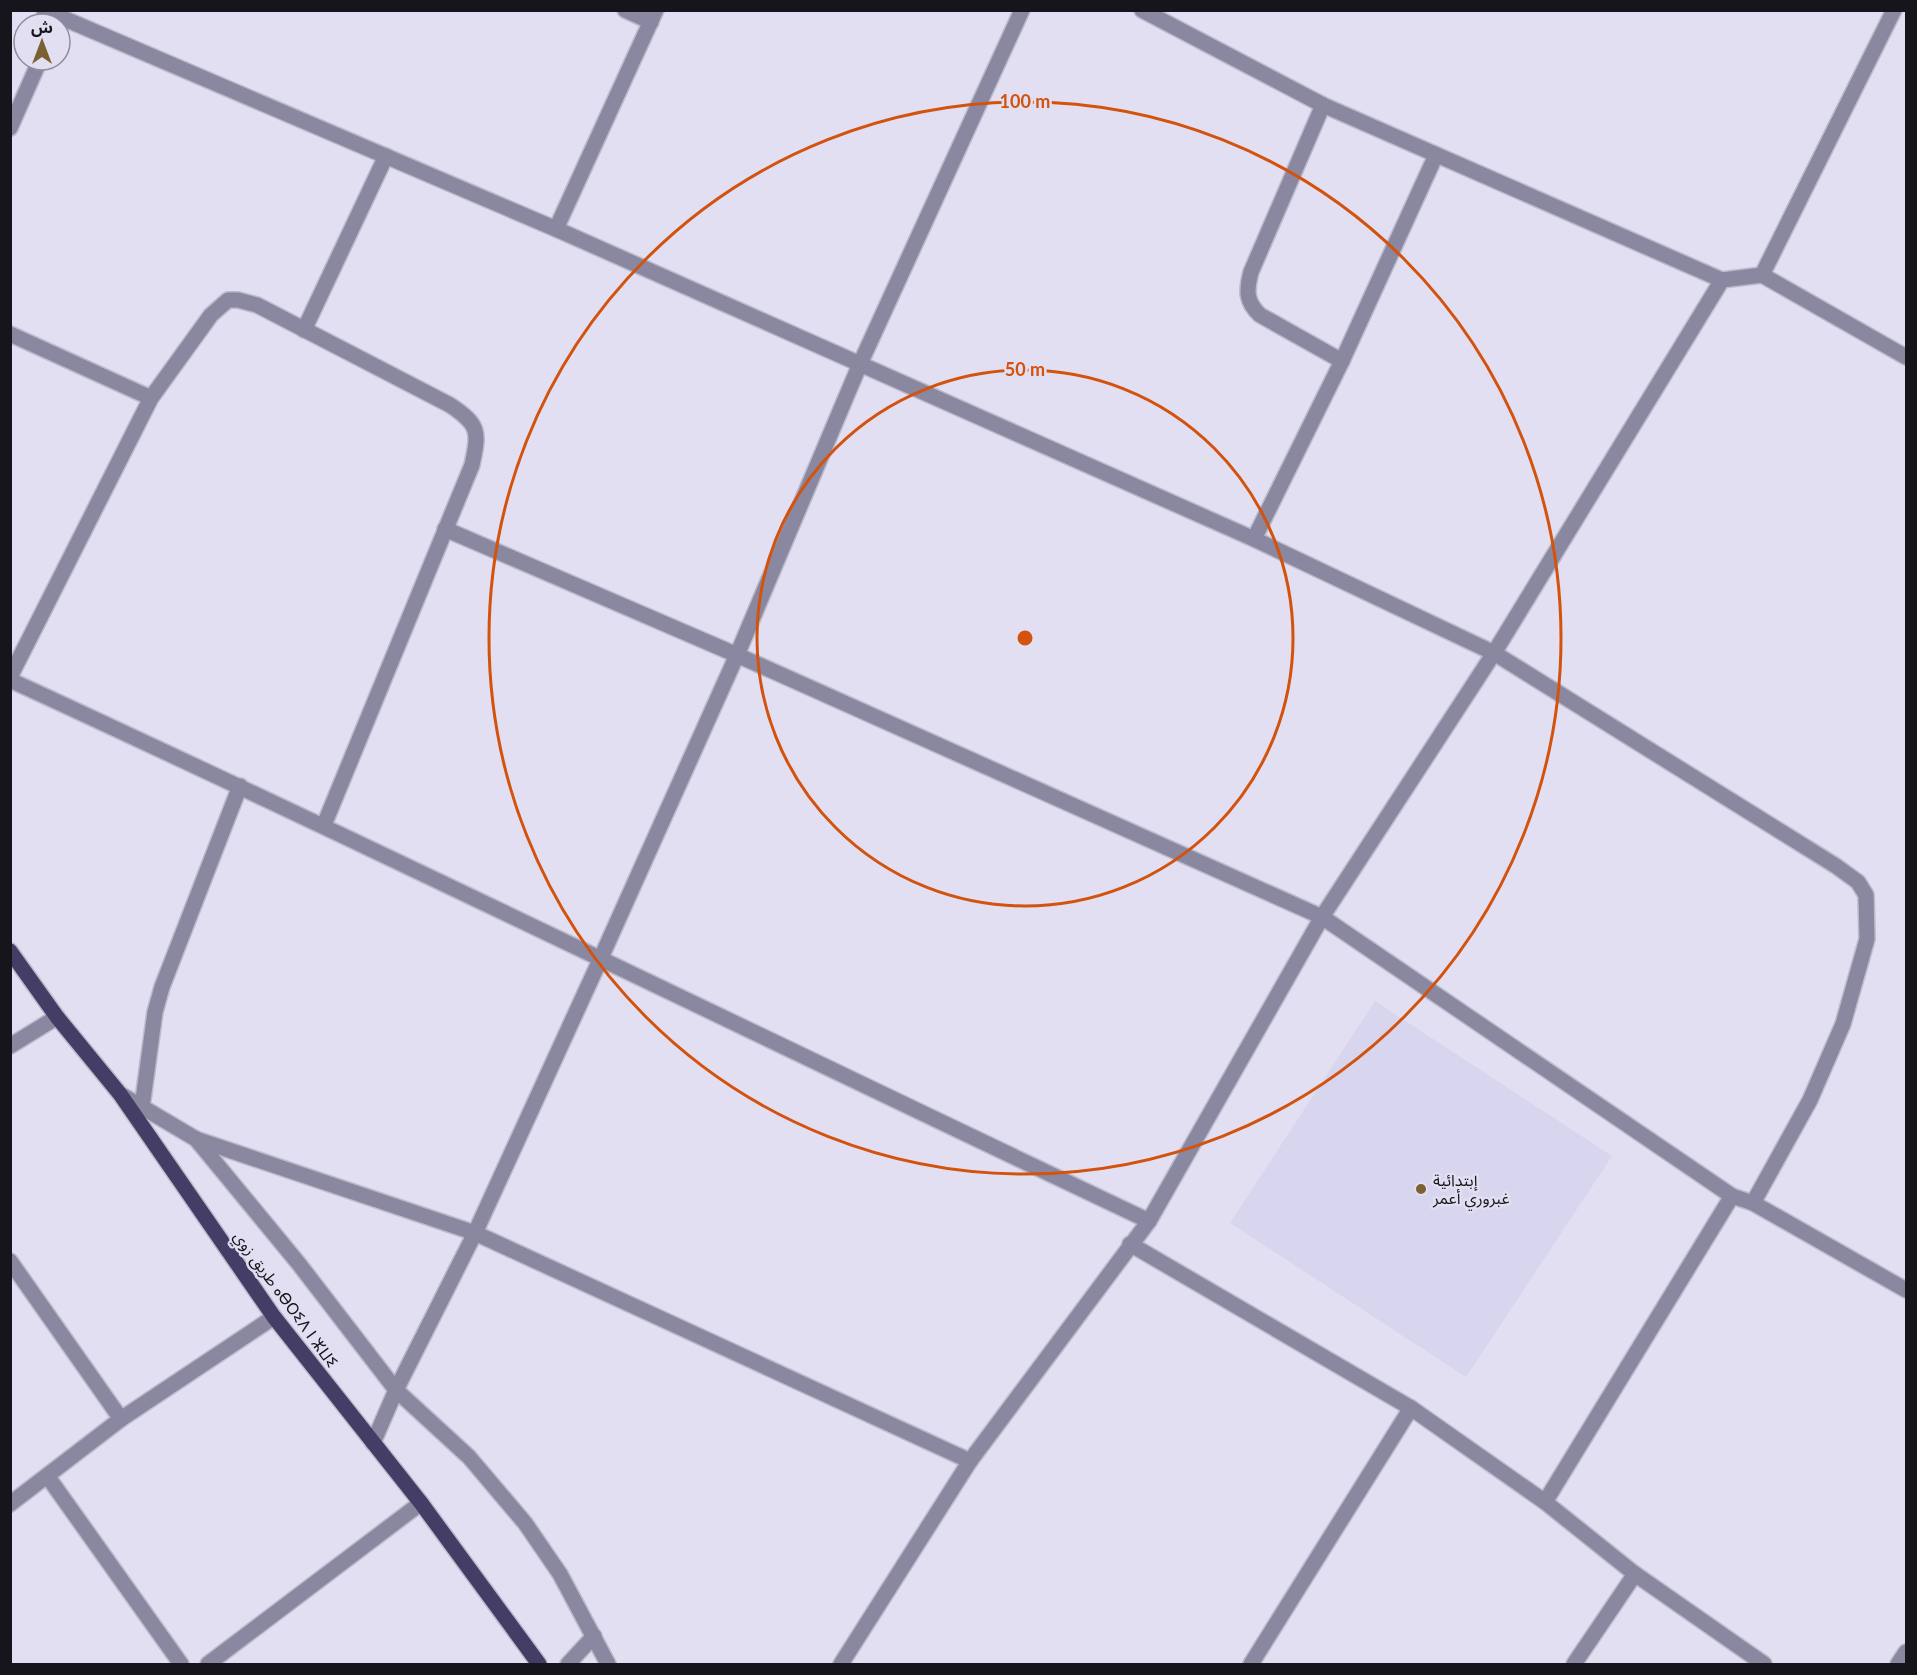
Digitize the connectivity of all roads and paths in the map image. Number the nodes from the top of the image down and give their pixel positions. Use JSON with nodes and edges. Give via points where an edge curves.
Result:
{"nodes":[{"id":1,"x":625,"y":10,"type":"edge"},
{"id":2,"x":1022,"y":10,"type":"edge"},
{"id":3,"x":1142,"y":10,"type":"edge"},
{"id":4,"x":1894,"y":10,"type":"edge"},
{"id":5,"x":653,"y":16,"type":"edge"},
{"id":6,"x":72,"y":22,"type":"edge"},
{"id":7,"x":35,"y":72,"type":"edge"},
{"id":8,"x":1323,"y":105,"type":"junction"},
{"id":9,"x":10,"y":128,"type":"edge"},
{"id":10,"x":1436,"y":155,"type":"junction"},
{"id":11,"x":386,"y":156,"type":"junction"},
{"id":12,"x":556,"y":229,"type":"junction"},
{"id":13,"x":1762,"y":275,"type":"junction"},
{"id":14,"x":1722,"y":280,"type":"junction"},
{"id":15,"x":304,"y":330,"type":"junction"},
{"id":16,"x":10,"y":334,"type":"edge"},
{"id":17,"x":1906,"y":357,"type":"edge"},
{"id":18,"x":1342,"y":361,"type":"junction"},
{"id":19,"x":860,"y":364,"type":"junction"},
{"id":20,"x":151,"y":398,"type":"junction"},
{"id":21,"x":445,"y":529,"type":"junction"},
{"id":22,"x":1254,"y":539,"type":"junction"},
{"id":23,"x":1494,"y":653,"type":"junction"},
{"id":24,"x":737,"y":655,"type":"junction"},
{"id":25,"x":10,"y":679,"type":"edge"},
{"id":26,"x":240,"y":786,"type":"junction"},
{"id":27,"x":324,"y":825,"type":"junction"},
{"id":28,"x":1322,"y":917,"type":"junction"},
{"id":29,"x":10,"y":951,"type":"edge"},
{"id":30,"x":600,"y":960,"type":"junction"},
{"id":31,"x":57,"y":1017,"type":"junction"},
{"id":32,"x":10,"y":1046,"type":"edge"},
{"id":33,"x":120,"y":1094,"type":"junction"},
{"id":34,"x":142,"y":1107,"type":"junction"},
{"id":35,"x":196,"y":1139,"type":"junction"},
{"id":36,"x":1732,"y":1196,"type":"junction"},
{"id":37,"x":1754,"y":1203,"type":"junction"},
{"id":38,"x":1149,"y":1221,"type":"junction"},
{"id":39,"x":475,"y":1233,"type":"junction"},
{"id":40,"x":1130,"y":1244,"type":"junction"},
{"id":41,"x":10,"y":1261,"type":"edge"},
{"id":42,"x":1906,"y":1290,"type":"edge"},
{"id":43,"x":274,"y":1317,"type":"junction"},
{"id":44,"x":396,"y":1390,"type":"junction"},
{"id":45,"x":1411,"y":1408,"type":"junction"},
{"id":46,"x":122,"y":1419,"type":"junction"},
{"id":47,"x":373,"y":1443,"type":"junction"},
{"id":48,"x":970,"y":1461,"type":"junction"},
{"id":49,"x":48,"y":1477,"type":"junction"},
{"id":50,"x":1545,"y":1502,"type":"junction"},
{"id":51,"x":421,"y":1503,"type":"junction"},
{"id":52,"x":10,"y":1504,"type":"edge"},
{"id":53,"x":1635,"y":1574,"type":"junction"},
{"id":54,"x":594,"y":1636,"type":"junction"},
{"id":55,"x":1906,"y":1652,"type":"edge"},
{"id":56,"x":180,"y":1665,"type":"edge"},
{"id":57,"x":208,"y":1665,"type":"edge"},
{"id":58,"x":539,"y":1665,"type":"edge"},
{"id":59,"x":568,"y":1665,"type":"edge"},
{"id":60,"x":608,"y":1665,"type":"edge"},
{"id":61,"x":841,"y":1665,"type":"edge"},
{"id":62,"x":1251,"y":1665,"type":"edge"},
{"id":63,"x":1574,"y":1665,"type":"edge"},
{"id":64,"x":1764,"y":1665,"type":"edge"},
{"id":65,"x":1898,"y":1665,"type":"edge"}],
"edges":[{"from":1,"to":5,"type":"street"},
{"from":2,"to":19,"type":"street"},
{"from":3,"to":8,"type":"street"},
{"from":4,"to":13,"type":"street"},
{"from":5,"to":12,"type":"street"},
{"from":6,"to":11,"type":"street"},
{"from":7,"to":9,"type":"street"},
{"from":8,"to":10,"type":"street"},
{"from":8,"to":18,"type":"street","via":[[1251,272],[1247,294],[1250,306],[1260,315]]},
{"from":10,"to":14,"type":"street"},
{"from":10,"to":18,"type":"street"},
{"from":11,"to":12,"type":"street"},
{"from":11,"to":15,"type":"street"},
{"from":12,"to":19,"type":"street"},
{"from":13,"to":14,"type":"street"},
{"from":13,"to":17,"type":"street"},
{"from":14,"to":23,"type":"street"},
{"from":15,"to":20,"type":"street","via":[[257,305],[228,300],[211,315]]},
{"from":15,"to":21,"type":"street","via":[[450,405],[477,428],[472,465]]},
{"from":16,"to":20,"type":"street"},
{"from":18,"to":22,"type":"street"},
{"from":19,"to":22,"type":"street"},
{"from":19,"to":24,"type":"street"},
{"from":20,"to":25,"type":"street"},
{"from":21,"to":24,"type":"street"},
{"from":21,"to":27,"type":"street"},
{"from":22,"to":23,"type":"street"},
{"from":23,"to":28,"type":"street"},
{"from":23,"to":37,"type":"street","via":[[1836,866],[1858,882],[1866,895],[1867,939],[1842,1024],[1810,1100]]},
{"from":24,"to":28,"type":"street"},
{"from":24,"to":30,"type":"street"},
{"from":25,"to":26,"type":"street"},
{"from":26,"to":27,"type":"street"},
{"from":26,"to":34,"type":"street","via":[[154,1012]]},
{"from":27,"to":30,"type":"street"},
{"from":28,"to":36,"type":"street"},
{"from":28,"to":38,"type":"street"},
{"from":29,"to":31,"type":"main road","name":"طريق زوي ⴰⴱⵔⵉⴷ ⵏ ⵣⵡⵉ"},
{"from":30,"to":38,"type":"street"},
{"from":30,"to":39,"type":"street"},
{"from":31,"to":32,"type":"street"},
{"from":31,"to":33,"type":"main road","name":"طريق زوي ⴰⴱⵔⵉⴷ ⵏ ⵣⵡⵉ"},
{"from":33,"to":34,"type":"street"},
{"from":33,"to":43,"type":"main road","name":"طريق زوي ⴰⴱⵔⵉⴷ ⵏ ⵣⵡⵉ"},
{"from":34,"to":35,"type":"street"},
{"from":35,"to":39,"type":"street"},
{"from":35,"to":44,"type":"street"},
{"from":36,"to":37,"type":"street"},
{"from":36,"to":50,"type":"street"},
{"from":37,"to":42,"type":"street"},
{"from":38,"to":40,"type":"street"},
{"from":39,"to":44,"type":"street"},
{"from":39,"to":48,"type":"street"},
{"from":40,"to":45,"type":"street"},
{"from":40,"to":48,"type":"street"},
{"from":41,"to":46,"type":"street"},
{"from":43,"to":46,"type":"street"},
{"from":43,"to":47,"type":"main road","name":"طريق زوي ⴰⴱⵔⵉⴷ ⵏ ⵣⵡⵉ"},
{"from":44,"to":47,"type":"street"},
{"from":44,"to":54,"type":"street","via":[[469,1457],[525,1523],[560,1574]]},
{"from":45,"to":50,"type":"street"},
{"from":45,"to":62,"type":"street"},
{"from":46,"to":49,"type":"street"},
{"from":47,"to":51,"type":"main road","name":"طريق زوي ⴰⴱⵔⵉⴷ ⵏ ⵣⵡⵉ"},
{"from":48,"to":61,"type":"street"},
{"from":49,"to":52,"type":"street"},
{"from":49,"to":56,"type":"street"},
{"from":50,"to":53,"type":"street"},
{"from":51,"to":57,"type":"street"},
{"from":51,"to":58,"type":"main road","name":"طريق زوي ⴰⴱⵔⵉⴷ ⵏ ⵣⵡⵉ"},
{"from":53,"to":63,"type":"street"},
{"from":53,"to":64,"type":"street"},
{"from":54,"to":59,"type":"street"},
{"from":54,"to":60,"type":"street"},
{"from":55,"to":65,"type":"street"}]}
